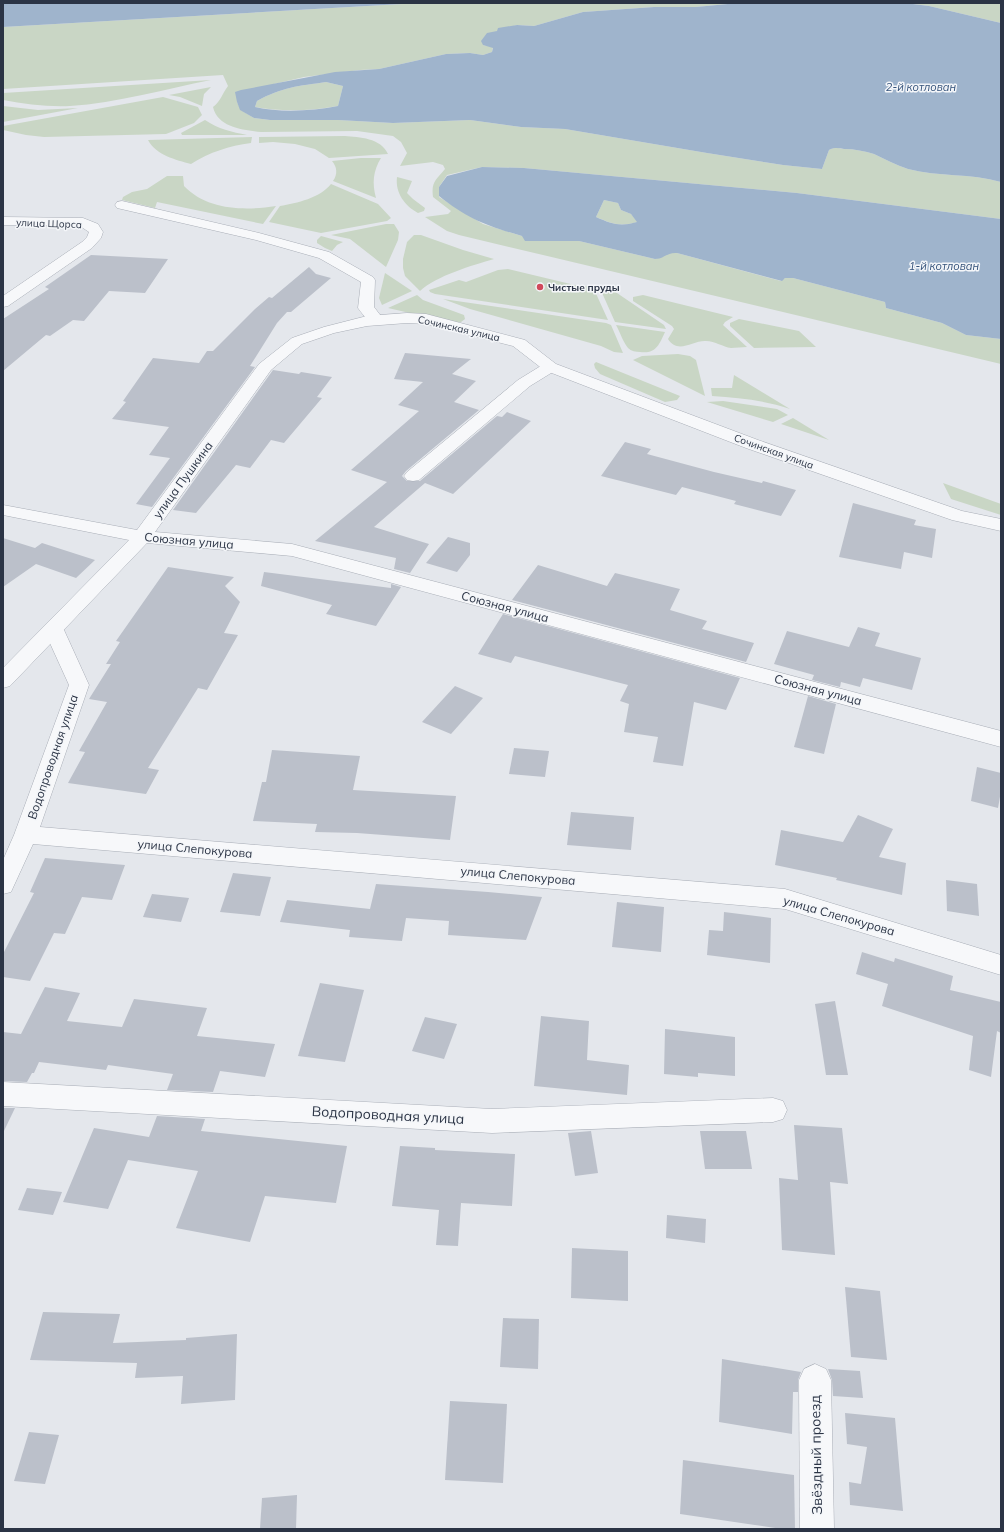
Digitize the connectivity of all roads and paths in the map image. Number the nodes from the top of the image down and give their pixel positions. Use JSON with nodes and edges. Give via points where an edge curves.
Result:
{"nodes":[{"id":1,"x":122,"y":205,"type":"dead end"},
{"id":2,"x":3,"y":221,"type":"edge"},
{"id":3,"x":3,"y":303,"type":"edge"},
{"id":4,"x":368,"y":321,"type":"junction"},
{"id":5,"x":550,"y":367,"type":"junction"},
{"id":6,"x":414,"y":476,"type":"dead end"},
{"id":7,"x":3,"y":510,"type":"edge"},
{"id":8,"x":1001,"y":525,"type":"edge"},
{"id":9,"x":142,"y":537,"type":"junction"},
{"id":10,"x":54,"y":630,"type":"junction"},
{"id":11,"x":3,"y":681,"type":"edge"},
{"id":12,"x":1001,"y":739,"type":"edge"},
{"id":13,"x":26,"y":835,"type":"junction"},
{"id":14,"x":3,"y":885,"type":"edge"},
{"id":15,"x":1001,"y":965,"type":"edge"},
{"id":16,"x":3,"y":1094,"type":"edge"},
{"id":17,"x":773,"y":1110,"type":"dead end"},
{"id":18,"x":815,"y":1380,"type":"dead end"},
{"id":19,"x":817,"y":1529,"type":"edge"}],
"edges":[{"from":1,"to":4,"type":"street","via":[[324,255],[368,280]]},
{"from":2,"to":3,"type":"street","name":"улица Щорса","via":[[83,222],[93,227],[96,232],[87,245]]},
{"from":4,"to":5,"type":"street","name":"Сочинская улица","via":[[417,318],[483,333],[519,343]]},
{"from":4,"to":9,"type":"street","name":"улица Пушкина","via":[[297,341],[265,367]]},
{"from":5,"to":6,"type":"street","via":[[524,383]]},
{"from":5,"to":8,"type":"street","name":"Сочинская улица","via":[[752,444],[958,516]]},
{"from":7,"to":9,"type":"street","name":"Союзная улица"},
{"from":9,"to":10,"type":"street","name":"улица Пушкина"},
{"from":9,"to":12,"type":"street","name":"Союзная улица","via":[[292,550]]},
{"from":10,"to":11,"type":"street","name":"улица Пушкина"},
{"from":10,"to":13,"type":"street","name":"Водопроводная улица","via":[[79,685]]},
{"from":13,"to":14,"type":"street","name":"Водопроводная улица"},
{"from":13,"to":15,"type":"street","name":"улица Слепокурова","via":[[785,899]]},
{"from":16,"to":17,"type":"street","name":"Водопроводная улица","via":[[492,1121]]},
{"from":18,"to":19,"type":"street","name":"Звёздный проезд"}]}
